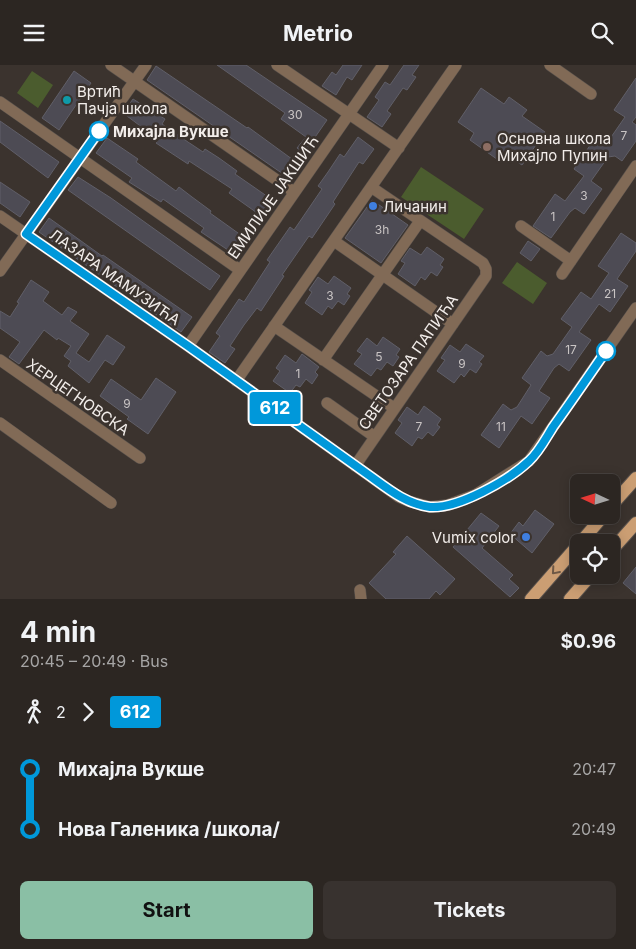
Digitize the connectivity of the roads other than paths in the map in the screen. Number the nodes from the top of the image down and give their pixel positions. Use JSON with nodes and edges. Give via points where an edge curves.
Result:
{"nodes":[{"id":1,"x":111,"y":65,"type":"edge"},
{"id":2,"x":146,"y":65,"type":"edge"},
{"id":3,"x":277,"y":65,"type":"edge"},
{"id":4,"x":383,"y":65,"type":"edge"},
{"id":5,"x":456,"y":65,"type":"edge"},
{"id":6,"x":550,"y":65,"type":"edge"},
{"id":7,"x":135,"y":81,"type":"junction"},
{"id":8,"x":591,"y":94,"type":"dead end"},
{"id":9,"x":0,"y":102,"type":"edge"},
{"id":10,"x":349,"y":113,"type":"junction"},
{"id":11,"x":399,"y":148,"type":"junction"},
{"id":12,"x":80,"y":158,"type":"junction"},
{"id":13,"x":636,"y":166,"type":"edge"},
{"id":14,"x":371,"y":187,"type":"junction"},
{"id":15,"x":294,"y":192,"type":"junction"},
{"id":16,"x":0,"y":216,"type":"edge"},
{"id":17,"x":420,"y":221,"type":"junction"},
{"id":18,"x":521,"y":226,"type":"dead end"},
{"id":19,"x":26,"y":234,"type":"junction"},
{"id":20,"x":334,"y":241,"type":"junction"},
{"id":21,"x":570,"y":261,"type":"junction"},
{"id":22,"x":240,"y":270,"type":"junction"},
{"id":23,"x":0,"y":271,"type":"edge"},
{"id":24,"x":562,"y":274,"type":"dead end"},
{"id":25,"x":383,"y":276,"type":"junction"},
{"id":26,"x":636,"y":308,"type":"edge"},
{"id":27,"x":453,"y":324,"type":"junction"},
{"id":28,"x":274,"y":326,"type":"junction"},
{"id":29,"x":188,"y":346,"type":"junction"},
{"id":30,"x":0,"y":360,"type":"edge"},
{"id":31,"x":324,"y":360,"type":"junction"},
{"id":32,"x":236,"y":381,"type":"junction"},
{"id":33,"x":327,"y":403,"type":"dead end"},
{"id":34,"x":394,"y":408,"type":"junction"},
{"id":35,"x":0,"y":423,"type":"edge"},
{"id":36,"x":375,"y":437,"type":"junction"},
{"id":37,"x":140,"y":458,"type":"dead end"},
{"id":38,"x":355,"y":466,"type":"junction"},
{"id":39,"x":636,"y":478,"type":"edge"},
{"id":40,"x":620,"y":496,"type":"edge"},
{"id":41,"x":111,"y":503,"type":"dead end"},
{"id":42,"x":636,"y":523,"type":"edge"},
{"id":43,"x":596,"y":524,"type":"edge"},
{"id":44,"x":587,"y":534,"type":"edge"},
{"id":45,"x":620,"y":541,"type":"edge"},
{"id":46,"x":570,"y":553,"type":"edge"},
{"id":47,"x":583,"y":584,"type":"edge"},
{"id":48,"x":530,"y":599,"type":"edge"},
{"id":49,"x":570,"y":599,"type":"edge"}],
"edges":[{"from":1,"to":7,"type":"street"},
{"from":2,"to":7,"type":"street"},
{"from":3,"to":10,"type":"street"},
{"from":4,"to":10,"type":"street","name":"ЕМИЛИЈЕ ЈАКШИЋ"},
{"from":5,"to":11,"type":"street"},
{"from":6,"to":8,"type":"street"},
{"from":7,"to":12,"type":"street"},
{"from":7,"to":15,"type":"street"},
{"from":9,"to":12,"type":"street"},
{"from":10,"to":11,"type":"street"},
{"from":10,"to":15,"type":"street","name":"ЕМИЛИЈЕ ЈАКШИЋ"},
{"from":11,"to":14,"type":"street"},
{"from":12,"to":19,"type":"street"},
{"from":12,"to":22,"type":"street"},
{"from":13,"to":21,"type":"street"},
{"from":14,"to":17,"type":"street"},
{"from":14,"to":20,"type":"street"},
{"from":15,"to":22,"type":"street","name":"ЕМИЛИЈЕ ЈАКШИЋ"},
{"from":16,"to":19,"type":"street","name":"ЛАЗАРА МАМУЗИЋА"},
{"from":17,"to":25,"type":"street"},
{"from":17,"to":27,"type":"street","name":"СВЕТОЗАРА ПАПИЋА","via":[[486,267],[486,276]]},
{"from":18,"to":21,"type":"street"},
{"from":19,"to":23,"type":"street"},
{"from":19,"to":29,"type":"street","name":"ЛАЗАРА МАМУЗИЋА"},
{"from":20,"to":25,"type":"street"},
{"from":20,"to":28,"type":"street"},
{"from":21,"to":24,"type":"street"},
{"from":22,"to":29,"type":"street","name":"ЕМИЛИЈЕ ЈАКШИЋ"},
{"from":25,"to":27,"type":"street"},
{"from":25,"to":31,"type":"street"},
{"from":26,"to":38,"type":"street","via":[[534,454],[486,489],[462,501],[430,507],[399,497]]},
{"from":27,"to":34,"type":"street","name":"СВЕТОЗАРА ПАПИЋА"},
{"from":28,"to":31,"type":"street"},
{"from":28,"to":32,"type":"street"},
{"from":29,"to":32,"type":"street"},
{"from":30,"to":37,"type":"street","name":"ХЕРЦЕГНОВСКА"},
{"from":31,"to":34,"type":"street"},
{"from":32,"to":38,"type":"street"},
{"from":33,"to":36,"type":"street"},
{"from":34,"to":36,"type":"street","name":"СВЕТОЗАРА ПАПИЋА"},
{"from":35,"to":41,"type":"street"},
{"from":36,"to":38,"type":"street","name":"СВЕТОЗАРА ПАПИЋА"},
{"from":39,"to":40,"type":"main road"},
{"from":42,"to":45,"type":"main road"},
{"from":43,"to":44,"type":"main road"},
{"from":46,"to":48,"type":"main road","one_way":true},
{"from":47,"to":49,"type":"main road"}]}
